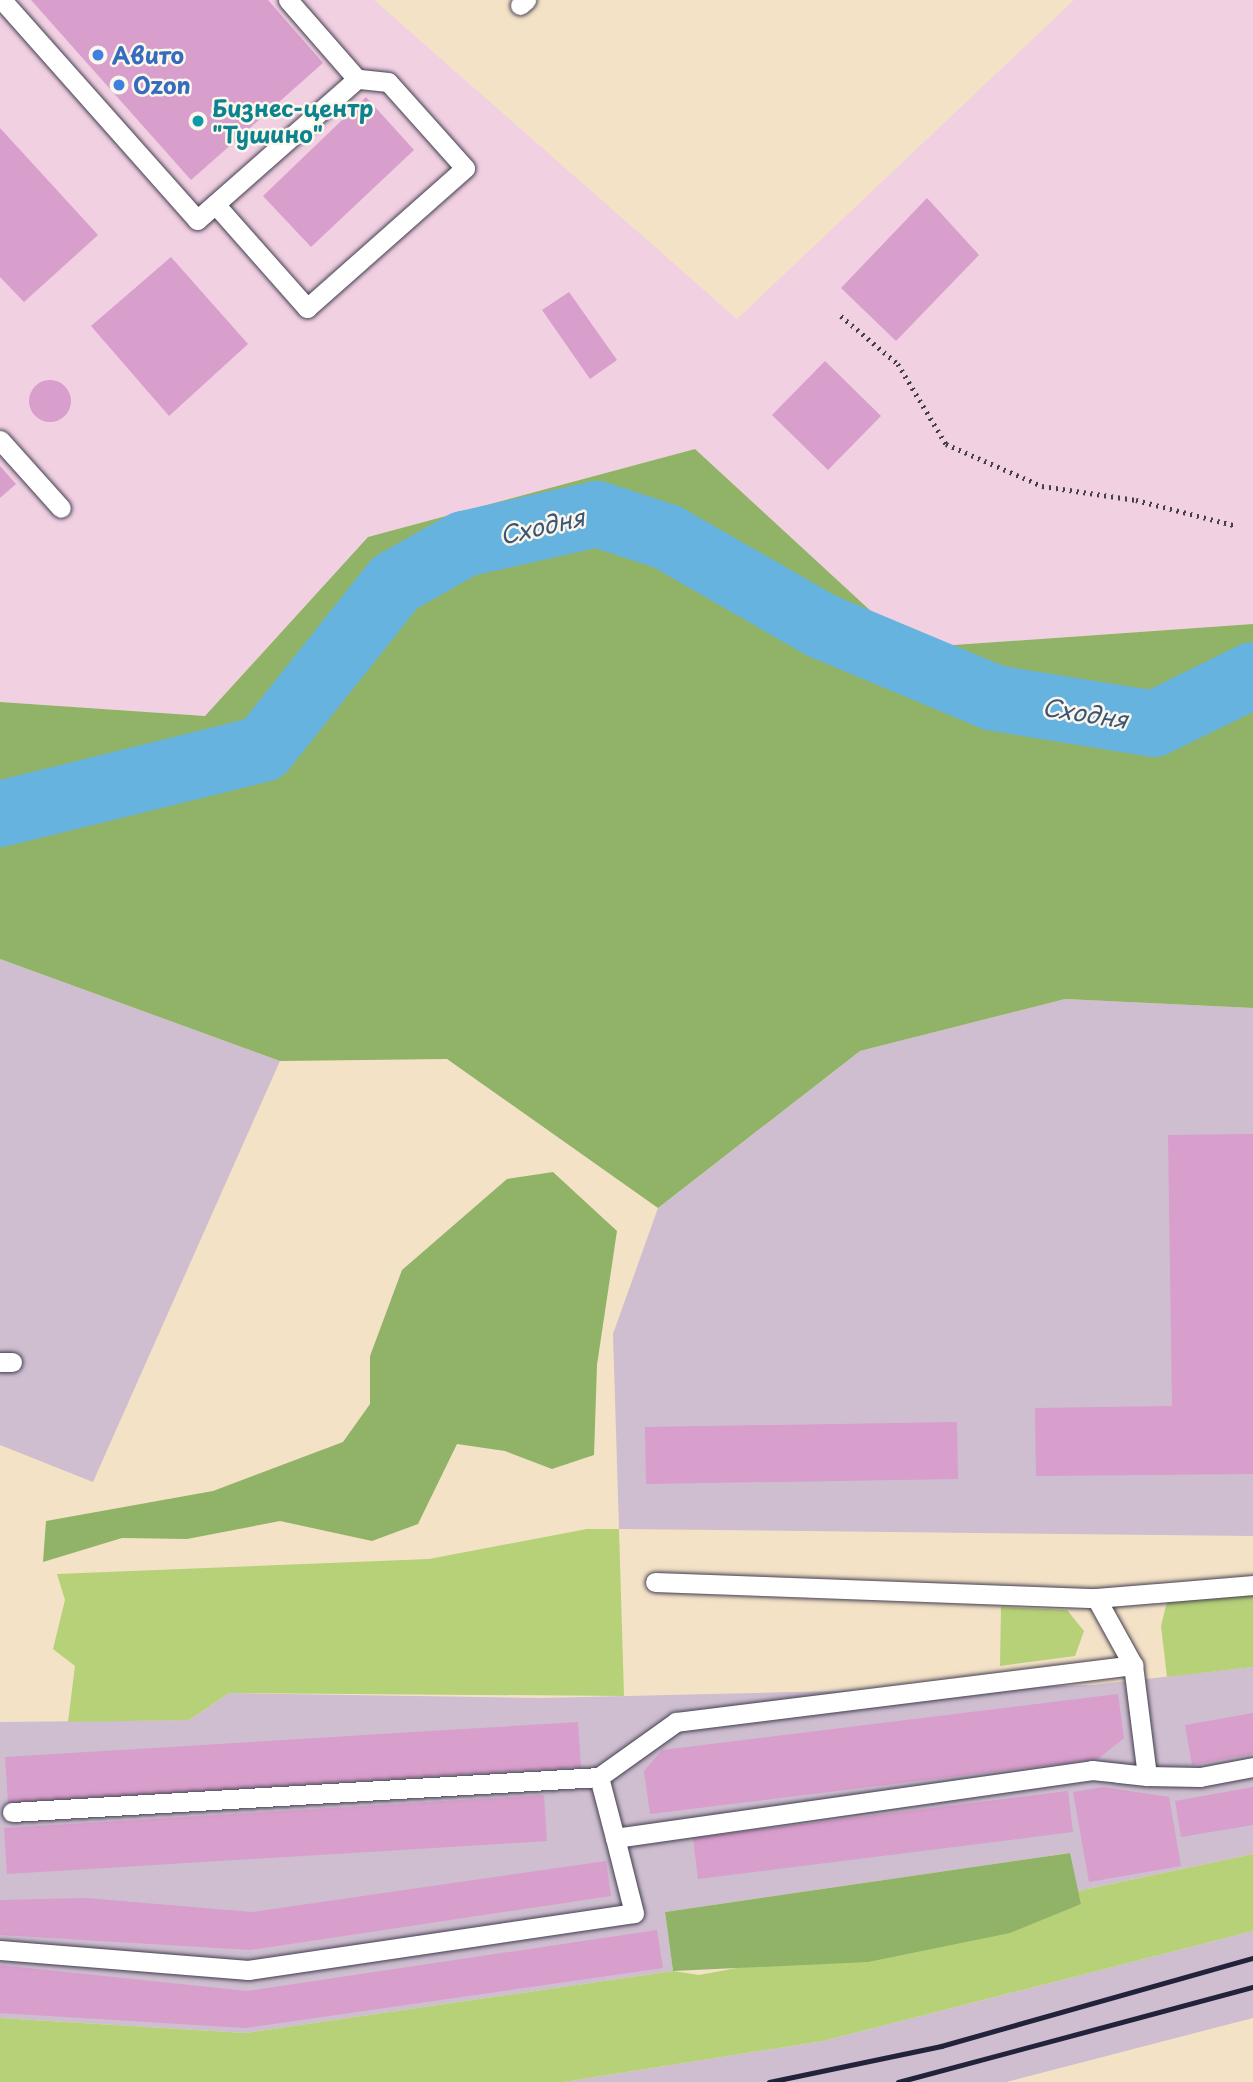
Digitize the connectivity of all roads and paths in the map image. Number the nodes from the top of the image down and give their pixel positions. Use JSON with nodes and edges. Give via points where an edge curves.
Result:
{"nodes":[{"id":1,"x":2,"y":0,"type":"edge"},
{"id":2,"x":288,"y":0,"type":"edge"},
{"id":3,"x":358,"y":79,"type":"junction"},
{"id":4,"x":215,"y":204,"type":"junction"},
{"id":5,"x":841,"y":316,"type":"dead end"},
{"id":6,"x":0,"y":440,"type":"edge"},
{"id":7,"x":61,"y":509,"type":"dead end"},
{"id":8,"x":1237,"y":526,"type":"dead end"},
{"id":9,"x":655,"y":1582,"type":"dead end"},
{"id":10,"x":1253,"y":1586,"type":"edge"},
{"id":11,"x":1096,"y":1598,"type":"junction"},
{"id":12,"x":1133,"y":1665,"type":"junction"},
{"id":13,"x":1253,"y":1767,"type":"edge"},
{"id":14,"x":1147,"y":1776,"type":"junction"},
{"id":15,"x":599,"y":1777,"type":"junction"},
{"id":16,"x":12,"y":1812,"type":"dead end"},
{"id":17,"x":615,"y":1838,"type":"junction"},
{"id":18,"x":0,"y":1950,"type":"edge"}],
"edges":[{"from":1,"to":4,"type":"lane","via":[[197,220]]},
{"from":2,"to":3,"type":"lane"},
{"from":3,"to":4,"type":"lane"},
{"from":3,"to":4,"type":"lane","via":[[388,82],[465,168],[307,308]]},
{"from":5,"to":8,"type":"path","via":[[898,365],[946,444],[1042,486],[1136,500]]},
{"from":6,"to":7,"type":"lane"},
{"from":9,"to":11,"type":"lane"},
{"from":10,"to":11,"type":"lane"},
{"from":11,"to":12,"type":"lane"},
{"from":12,"to":14,"type":"lane"},
{"from":12,"to":15,"type":"lane","via":[[676,1722]]},
{"from":13,"to":14,"type":"lane","via":[[1200,1777]]},
{"from":14,"to":17,"type":"lane","via":[[1092,1770]]},
{"from":15,"to":16,"type":"lane"},
{"from":15,"to":17,"type":"lane"},
{"from":17,"to":18,"type":"lane","via":[[634,1913],[248,1970]]}]}
